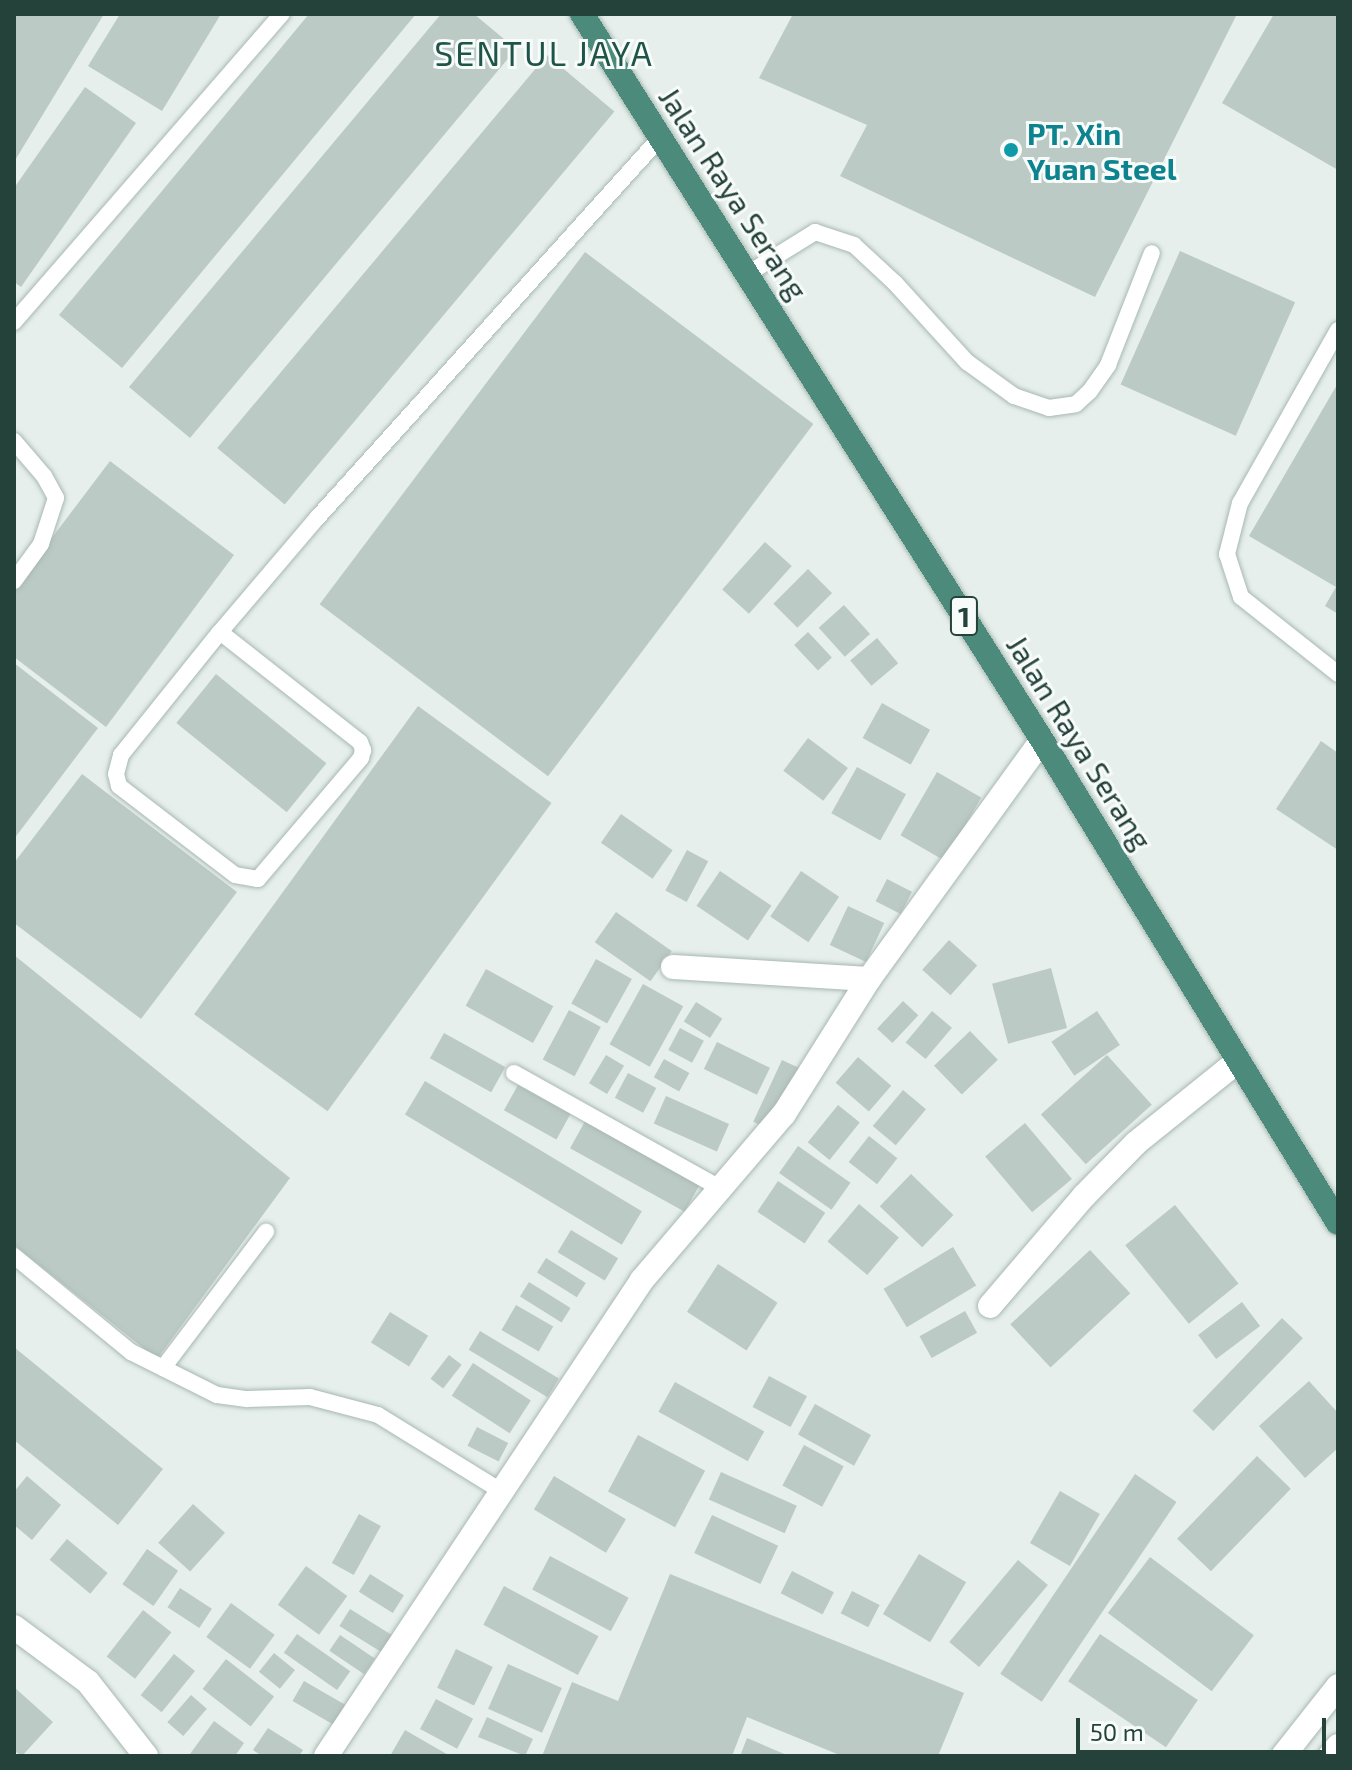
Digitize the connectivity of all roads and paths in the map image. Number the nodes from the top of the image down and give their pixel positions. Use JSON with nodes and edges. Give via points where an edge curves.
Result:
{"nodes":[{"id":1,"x":282,"y":14,"type":"edge"},
{"id":2,"x":582,"y":14,"type":"edge"},
{"id":3,"x":659,"y":139,"type":"junction"},
{"id":4,"x":1152,"y":253,"type":"dead end"},
{"id":5,"x":749,"y":273,"type":"junction"},
{"id":6,"x":14,"y":322,"type":"edge"},
{"id":7,"x":1338,"y":330,"type":"edge"},
{"id":8,"x":14,"y":441,"type":"edge"},
{"id":9,"x":14,"y":581,"type":"edge"},
{"id":10,"x":220,"y":632,"type":"junction"},
{"id":11,"x":1338,"y":674,"type":"edge"},
{"id":12,"x":1042,"y":740,"type":"junction"},
{"id":13,"x":673,"y":967,"type":"dead end"},
{"id":14,"x":869,"y":979,"type":"junction"},
{"id":15,"x":1238,"y":1061,"type":"junction"},
{"id":16,"x":514,"y":1073,"type":"dead end"},
{"id":17,"x":720,"y":1188,"type":"junction"},
{"id":18,"x":1338,"y":1223,"type":"edge"},
{"id":19,"x":266,"y":1232,"type":"dead end"},
{"id":20,"x":14,"y":1256,"type":"edge"},
{"id":21,"x":990,"y":1306,"type":"dead end"},
{"id":22,"x":163,"y":1368,"type":"junction"},
{"id":23,"x":501,"y":1491,"type":"junction"},
{"id":24,"x":14,"y":1627,"type":"edge"},
{"id":25,"x":1338,"y":1686,"type":"edge"},
{"id":26,"x":1338,"y":1746,"type":"edge"},
{"id":27,"x":333,"y":1754,"type":"edge"},
{"id":28,"x":146,"y":1756,"type":"edge"},
{"id":29,"x":1283,"y":1756,"type":"edge"},
{"id":30,"x":1330,"y":1756,"type":"edge"}],
"edges":[{"from":1,"to":6,"type":"lane"},
{"from":2,"to":3,"type":"highway","name":"Jalan Raya Serang","number":"1"},
{"from":3,"to":5,"type":"highway","name":"Jalan Raya Serang","number":"1"},
{"from":3,"to":10,"type":"lane"},
{"from":4,"to":5,"type":"lane","via":[[1102,374],[1076,404],[1049,408],[1014,396],[967,362],[854,245],[815,232]]},
{"from":5,"to":12,"type":"highway","name":"Jalan Raya Serang","number":"1"},
{"from":7,"to":11,"type":"lane","via":[[1240,503],[1227,554],[1241,597]]},
{"from":8,"to":9,"type":"lane","via":[[56,498],[41,544]]},
{"from":10,"to":10,"type":"lane","via":[[121,755],[116,774],[119,786],[235,875],[258,879],[363,750],[360,742]]},
{"from":12,"to":14,"type":"street"},
{"from":12,"to":15,"type":"highway","name":"Jalan Raya Serang","number":"1"},
{"from":13,"to":14,"type":"street"},
{"from":14,"to":17,"type":"street","via":[[784,1114]]},
{"from":15,"to":18,"type":"highway","name":"Jalan Raya Serang","number":"1"},
{"from":15,"to":21,"type":"street","via":[[1136,1143]]},
{"from":16,"to":17,"type":"lane"},
{"from":17,"to":23,"type":"street","via":[[642,1280]]},
{"from":19,"to":22,"type":"lane"},
{"from":20,"to":22,"type":"lane","via":[[131,1352]]},
{"from":22,"to":23,"type":"lane","via":[[217,1395],[310,1397],[378,1415]]},
{"from":23,"to":27,"type":"street"},
{"from":24,"to":28,"type":"street","via":[[88,1682]]},
{"from":25,"to":29,"type":"street"},
{"from":26,"to":30,"type":"street"}]}
